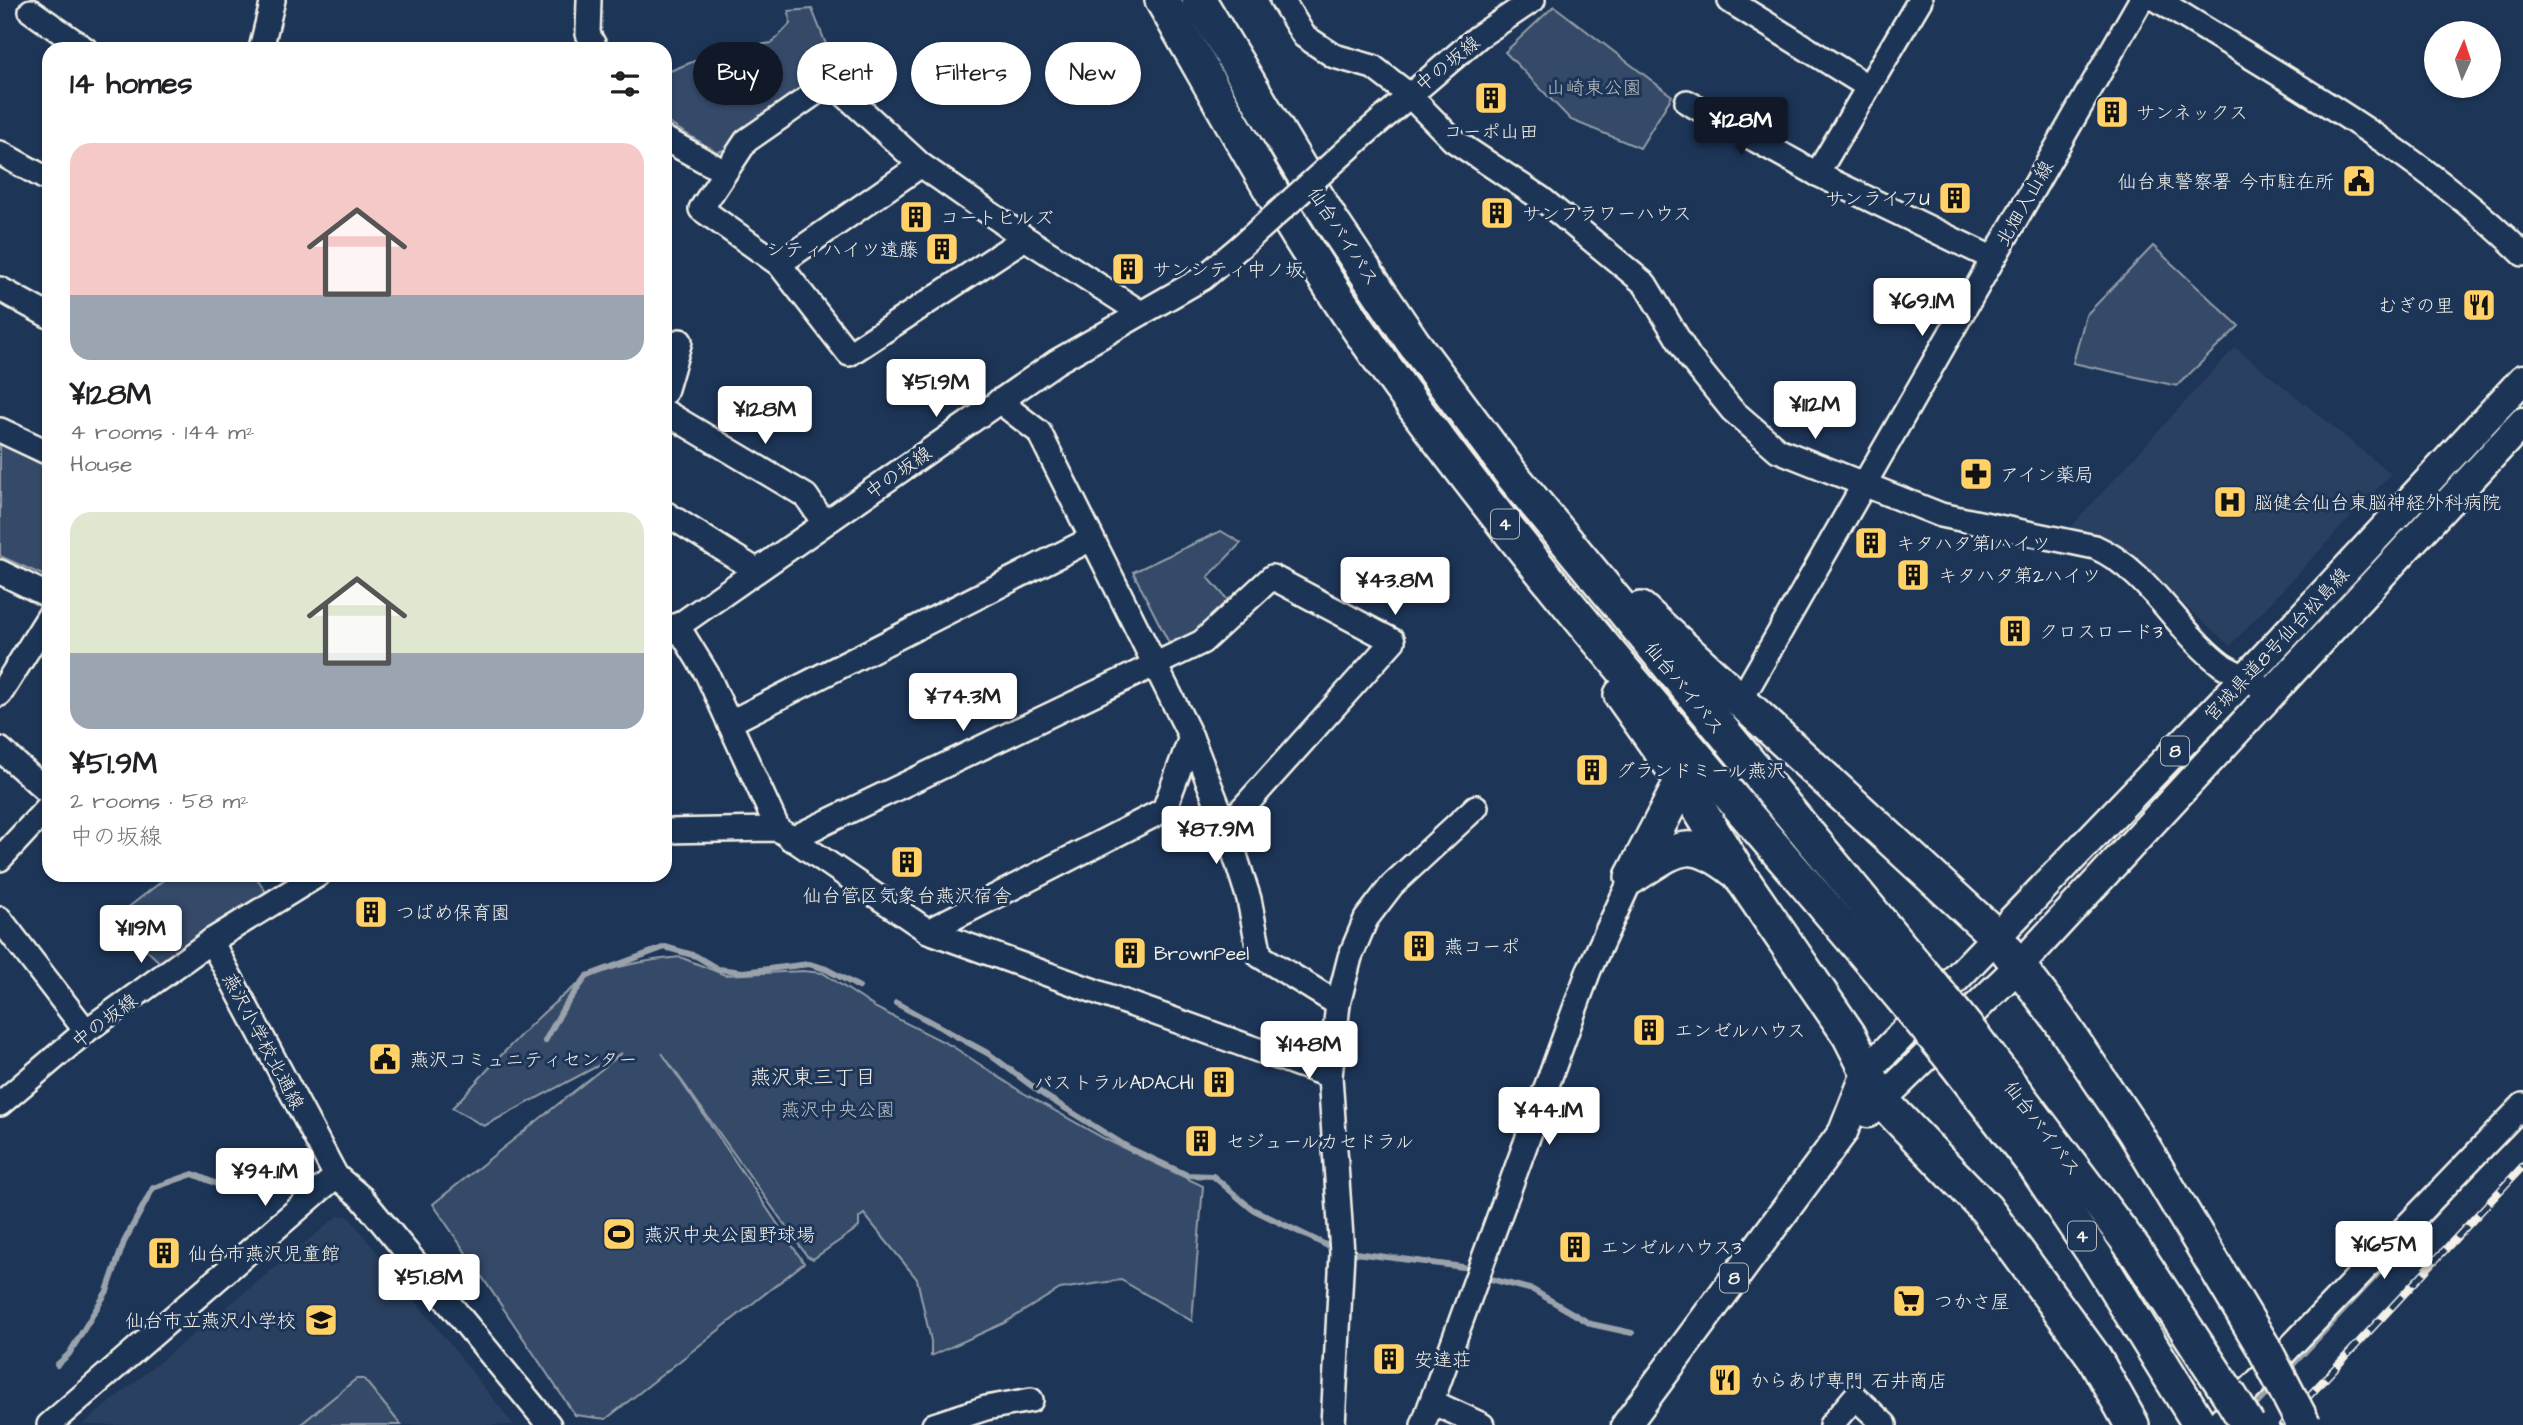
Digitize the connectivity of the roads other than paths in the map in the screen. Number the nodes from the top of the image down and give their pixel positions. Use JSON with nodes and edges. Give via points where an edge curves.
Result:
{"nodes":[{"id":1,"x":589,"y":0,"type":"edge"},
{"id":2,"x":1162,"y":0,"type":"edge"},
{"id":3,"x":1199,"y":0,"type":"edge"},
{"id":4,"x":1282,"y":0,"type":"edge"},
{"id":5,"x":1533,"y":0,"type":"edge"},
{"id":6,"x":1920,"y":0,"type":"edge"},
{"id":7,"x":2141,"y":0,"type":"edge"},
{"id":8,"x":2158,"y":0,"type":"edge"},
{"id":9,"x":269,"y":1,"type":"edge"},
{"id":10,"x":1730,"y":1,"type":"edge"},
{"id":11,"x":31,"y":11,"type":"dead end"},
{"id":12,"x":75,"y":42,"type":"edge"},
{"id":13,"x":262,"y":42,"type":"edge"},
{"id":14,"x":593,"y":42,"type":"edge"},
{"id":15,"x":1867,"y":86,"type":"junction"},
{"id":16,"x":1408,"y":94,"type":"junction"},
{"id":17,"x":1687,"y":102,"type":"dead end"},
{"id":18,"x":672,"y":143,"type":"edge"},
{"id":19,"x":0,"y":153,"type":"edge"},
{"id":20,"x":921,"y":165,"type":"junction"},
{"id":21,"x":723,"y":171,"type":"junction"},
{"id":22,"x":1817,"y":174,"type":"junction"},
{"id":23,"x":42,"y":176,"type":"edge"},
{"id":24,"x":1025,"y":238,"type":"junction"},
{"id":25,"x":2523,"y":254,"type":"edge"},
{"id":26,"x":1992,"y":258,"type":"junction"},
{"id":27,"x":779,"y":264,"type":"junction"},
{"id":28,"x":0,"y":289,"type":"edge"},
{"id":29,"x":42,"y":312,"type":"edge"},
{"id":30,"x":1141,"y":313,"type":"junction"},
{"id":31,"x":680,"y":341,"type":"edge"},
{"id":32,"x":672,"y":368,"type":"edge"},
{"id":33,"x":2523,"y":379,"type":"edge"},
{"id":34,"x":999,"y":401,"type":"junction"},
{"id":35,"x":672,"y":416,"type":"edge"},
{"id":36,"x":2523,"y":422,"type":"edge"},
{"id":37,"x":0,"y":430,"type":"edge"},
{"id":38,"x":42,"y":450,"type":"edge"},
{"id":39,"x":1865,"y":484,"type":"junction"},
{"id":40,"x":672,"y":517,"type":"edge"},
{"id":41,"x":824,"y":523,"type":"junction"},
{"id":42,"x":1091,"y":539,"type":"junction"},
{"id":43,"x":1572,"y":546,"type":"junction"},
{"id":44,"x":1538,"y":568,"type":"junction"},
{"id":45,"x":757,"y":570,"type":"junction"},
{"id":46,"x":0,"y":572,"type":"edge"},
{"id":47,"x":42,"y":593,"type":"edge"},
{"id":48,"x":42,"y":627,"type":"edge"},
{"id":49,"x":672,"y":629,"type":"edge"},
{"id":50,"x":672,"y":631,"type":"edge"},
{"id":51,"x":1153,"y":667,"type":"junction"},
{"id":52,"x":2247,"y":676,"type":"junction"},
{"id":53,"x":0,"y":694,"type":"edge"},
{"id":54,"x":2270,"y":695,"type":"junction"},
{"id":55,"x":1741,"y":698,"type":"junction"},
{"id":56,"x":729,"y":723,"type":"junction"},
{"id":57,"x":1191,"y":737,"type":"junction"},
{"id":58,"x":0,"y":749,"type":"edge"},
{"id":59,"x":1682,"y":781,"type":"junction"},
{"id":60,"x":42,"y":787,"type":"edge"},
{"id":61,"x":1476,"y":807,"type":"dead end"},
{"id":62,"x":42,"y":814,"type":"edge"},
{"id":63,"x":1226,"y":827,"type":"junction"},
{"id":64,"x":672,"y":831,"type":"edge"},
{"id":65,"x":784,"y":834,"type":"junction"},
{"id":66,"x":0,"y":859,"type":"edge"},
{"id":67,"x":1739,"y":874,"type":"junction"},
{"id":68,"x":1632,"y":877,"type":"junction"},
{"id":69,"x":307,"y":882,"type":"edge"},
{"id":70,"x":0,"y":919,"type":"edge"},
{"id":71,"x":928,"y":931,"type":"junction"},
{"id":72,"x":1996,"y":936,"type":"junction"},
{"id":73,"x":211,"y":941,"type":"junction"},
{"id":74,"x":2020,"y":965,"type":"junction"},
{"id":75,"x":1918,"y":992,"type":"junction"},
{"id":76,"x":1338,"y":1004,"type":"junction"},
{"id":77,"x":86,"y":1031,"type":"junction"},
{"id":78,"x":1963,"y":1048,"type":"junction"},
{"id":79,"x":1867,"y":1070,"type":"junction"},
{"id":80,"x":1330,"y":1076,"type":"junction"},
{"id":81,"x":1883,"y":1102,"type":"junction"},
{"id":82,"x":0,"y":1104,"type":"edge"},
{"id":83,"x":2523,"y":1105,"type":"edge"},
{"id":84,"x":1843,"y":1132,"type":"junction"},
{"id":85,"x":336,"y":1176,"type":"junction"},
{"id":86,"x":1031,"y":1400,"type":"dead end"},
{"id":87,"x":1432,"y":1402,"type":"junction"},
{"id":88,"x":2204,"y":1424,"type":"edge"},
{"id":89,"x":49,"y":1425,"type":"edge"},
{"id":90,"x":549,"y":1425,"type":"edge"},
{"id":91,"x":934,"y":1425,"type":"edge"},
{"id":92,"x":1333,"y":1425,"type":"edge"},
{"id":93,"x":1423,"y":1425,"type":"edge"},
{"id":94,"x":1482,"y":1425,"type":"edge"},
{"id":95,"x":1626,"y":1425,"type":"edge"},
{"id":96,"x":1831,"y":1425,"type":"edge"},
{"id":97,"x":1885,"y":1425,"type":"edge"},
{"id":98,"x":2132,"y":1425,"type":"edge"},
{"id":99,"x":2248,"y":1425,"type":"edge"},
{"id":100,"x":2304,"y":1425,"type":"edge"}],
"edges":[{"from":1,"to":14,"type":"street"},
{"from":2,"to":44,"type":"highway","name":"仙台バイパス","number":"4","via":[[1264,176],[1373,350]]},
{"from":3,"to":43,"type":"highway","name":"仙台バイパス","number":"4","via":[[1332,222],[1412,341],[1511,475]]},
{"from":4,"to":16,"type":"street","via":[[1304,36],[1334,56],[1373,67]]},
{"from":5,"to":16,"type":"street","name":"中の坂線"},
{"from":6,"to":15,"type":"street"},
{"from":7,"to":26,"type":"street","name":"北畑入山線"},
{"from":8,"to":25,"type":"street","via":[[2399,152],[2486,218]]},
{"from":9,"to":13,"type":"street"},
{"from":10,"to":15,"type":"street"},
{"from":11,"to":12,"type":"street"},
{"from":15,"to":22,"type":"street"},
{"from":16,"to":30,"type":"street","name":"中の坂線","bridge":true,"via":[[1203,278]]},
{"from":16,"to":39,"type":"street","via":[[1453,140],[1542,199],[1645,284],[1689,356],[1732,410],[1778,450]]},
{"from":17,"to":22,"type":"street"},
{"from":18,"to":21,"type":"street"},
{"from":19,"to":23,"type":"street"},
{"from":20,"to":21,"type":"street","via":[[831,82],[746,141]]},
{"from":20,"to":24,"type":"street"},
{"from":20,"to":27,"type":"street"},
{"from":21,"to":27,"type":"street","via":[[701,209]]},
{"from":22,"to":26,"type":"street"},
{"from":24,"to":27,"type":"street","via":[[849,354]]},
{"from":24,"to":30,"type":"street"},
{"from":26,"to":39,"type":"street","name":"北畑入山線"},
{"from":28,"to":29,"type":"street"},
{"from":30,"to":34,"type":"street","name":"中の坂線"},
{"from":31,"to":32,"type":"street"},
{"from":33,"to":52,"type":"main road","name":"宮城県道8号仙台松島線","number":"8"},
{"from":34,"to":41,"type":"street","name":"中の坂線"},
{"from":34,"to":42,"type":"street","via":[[1039,432]]},
{"from":35,"to":41,"type":"street","via":[[806,496]]},
{"from":36,"to":54,"type":"main road","name":"宮城県道8号仙台松島線","number":"8"},
{"from":37,"to":38,"type":"street"},
{"from":39,"to":52,"type":"street","via":[[1941,515],[2095,547],[2118,557],[2223,666]]},
{"from":39,"to":55,"type":"street","name":"北畑入山線"},
{"from":40,"to":45,"type":"street"},
{"from":41,"to":45,"type":"street","name":"中の坂線"},
{"from":42,"to":51,"type":"street"},
{"from":42,"to":56,"type":"street"},
{"from":43,"to":55,"type":"highway"},
{"from":43,"to":75,"type":"highway","name":"仙台バイパス","number":"4"},
{"from":44,"to":59,"type":"highway","via":[[1566,617]]},
{"from":44,"to":75,"type":"highway","name":"仙台バイパス","number":"4"},
{"from":45,"to":49,"type":"street","name":"中の坂線"},
{"from":46,"to":47,"type":"street"},
{"from":48,"to":53,"type":"street"},
{"from":50,"to":56,"type":"street","via":[[707,674]]},
{"from":51,"to":57,"type":"street"},
{"from":51,"to":63,"type":"street","via":[[1202,642],[1272,577],[1393,640]]},
{"from":51,"to":65,"type":"street"},
{"from":52,"to":54,"type":"street"},
{"from":52,"to":72,"type":"main road","name":"宮城県道8号仙台松島線","number":"8"},
{"from":54,"to":74,"type":"main road","name":"宮城県道8号仙台松島線","number":"8"},
{"from":55,"to":72,"type":"highway"},
{"from":56,"to":65,"type":"street"},
{"from":57,"to":63,"type":"street"},
{"from":57,"to":71,"type":"street","via":[[1164,810]]},
{"from":58,"to":60,"type":"street"},
{"from":59,"to":67,"type":"highway"},
{"from":59,"to":68,"type":"highway"},
{"from":61,"to":76,"type":"street","via":[[1392,885],[1366,919]]},
{"from":62,"to":66,"type":"street"},
{"from":63,"to":76,"type":"street","via":[[1249,899],[1260,956]]},
{"from":64,"to":65,"type":"street"},
{"from":65,"to":71,"type":"street"},
{"from":67,"to":68,"type":"highway","via":[[1710,851],[1685,848]]},
{"from":67,"to":79,"type":"highway","via":[[1849,1035]]},
{"from":68,"to":87,"type":"street","via":[[1589,970]]},
{"from":69,"to":73,"type":"street","name":"中の坂線"},
{"from":70,"to":77,"type":"street"},
{"from":71,"to":80,"type":"street"},
{"from":72,"to":74,"type":"highway"},
{"from":72,"to":79,"type":"main road","name":"宮城県道8号仙台松島線","number":"8"},
{"from":73,"to":77,"type":"street","name":"中の坂線"},
{"from":73,"to":85,"type":"street","name":"燕沢小学校北通線"},
{"from":74,"to":81,"type":"main road","name":"宮城県道8号仙台松島線","number":"8"},
{"from":74,"to":100,"type":"highway","bridge":true,"via":[[2134,1131],[2264,1348]]},
{"from":75,"to":78,"type":"highway","name":"仙台バイパス","number":"4","bridge":true},
{"from":76,"to":80,"type":"street"},
{"from":77,"to":82,"type":"street","name":"中の坂線"},
{"from":78,"to":88,"type":"highway","name":"仙台バイパス","number":"4"},
{"from":78,"to":99,"type":"highway","name":"仙台バイパス","number":"4","bridge":true,"via":[[2134,1249]]},
{"from":79,"to":81,"type":"highway"},
{"from":79,"to":84,"type":"main road","name":"宮城県道8号仙台松島線","number":"8"},
{"from":80,"to":92,"type":"street","via":[[1342,1253]]},
{"from":81,"to":84,"type":"main road","name":"宮城県道8号仙台松島線","number":"8"},
{"from":81,"to":98,"type":"highway","via":[[1986,1209],[2094,1357]]},
{"from":83,"to":88,"type":"street"},
{"from":84,"to":95,"type":"main road","name":"宮城県道8号仙台松島線","number":"8"},
{"from":85,"to":89,"type":"street"},
{"from":85,"to":90,"type":"street","via":[[362,1198]]},
{"from":86,"to":91,"type":"street"},
{"from":87,"to":93,"type":"street"},
{"from":87,"to":94,"type":"street"},
{"from":96,"to":97,"type":"street","via":[[1855,1396]]}]}
